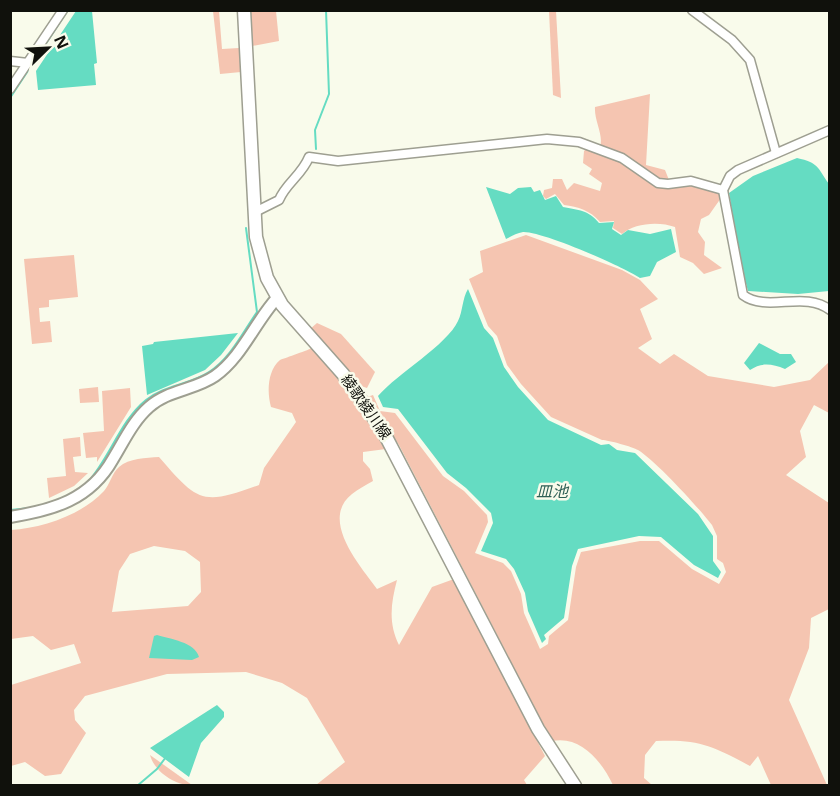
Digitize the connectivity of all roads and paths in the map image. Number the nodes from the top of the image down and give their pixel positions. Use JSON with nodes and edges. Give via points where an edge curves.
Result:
{"nodes":[{"id":1,"x":63,"y":10,"type":"edge"},
{"id":2,"x":244,"y":10,"type":"edge"},
{"id":3,"x":692,"y":10,"type":"edge"},
{"id":4,"x":10,"y":61,"type":"edge"},
{"id":5,"x":28,"y":63,"type":"junction"},
{"id":6,"x":10,"y":89,"type":"edge"},
{"id":7,"x":830,"y":130,"type":"edge"},
{"id":8,"x":776,"y":153,"type":"junction"},
{"id":9,"x":723,"y":190,"type":"junction"},
{"id":10,"x":255,"y":212,"type":"junction"},
{"id":11,"x":277,"y":298,"type":"junction"},
{"id":12,"x":830,"y":310,"type":"edge"},
{"id":13,"x":10,"y":517,"type":"edge"},
{"id":14,"x":575,"y":786,"type":"edge"}],
"edges":[{"from":1,"to":5,"type":"street"},
{"from":2,"to":10,"type":"main road","name":"綾歌綾川線"},
{"from":3,"to":8,"type":"street","via":[[732,40],[750,60]]},
{"from":4,"to":5,"type":"street"},
{"from":5,"to":6,"type":"street"},
{"from":7,"to":8,"type":"street"},
{"from":8,"to":9,"type":"street","via":[[738,170]]},
{"from":9,"to":10,"type":"street","via":[[691,181],[658,183],[622,158],[579,142],[546,139],[338,161],[309,157],[302,173],[283,190],[279,200]]},
{"from":9,"to":12,"type":"street","via":[[743,295],[764,301],[814,302]]},
{"from":10,"to":11,"type":"main road","name":"綾歌綾川線","via":[[258,251]]},
{"from":11,"to":13,"type":"street","via":[[216,376],[150,405],[110,465],[82,495],[49,511]]},
{"from":11,"to":14,"type":"main road","name":"綾歌綾川線","via":[[343,374],[383,431],[538,729]]}]}
